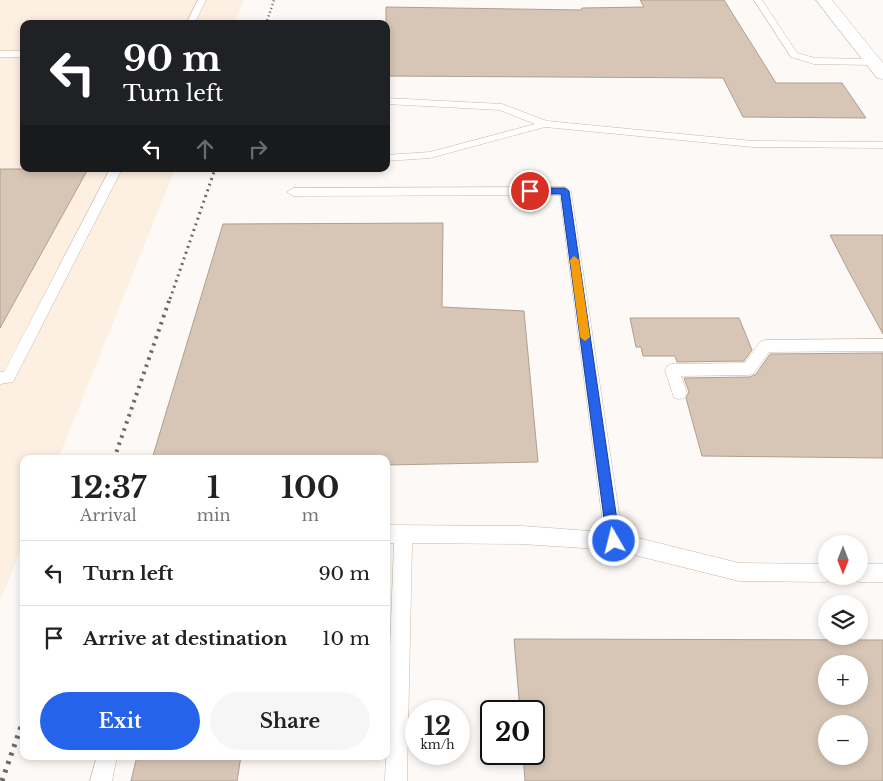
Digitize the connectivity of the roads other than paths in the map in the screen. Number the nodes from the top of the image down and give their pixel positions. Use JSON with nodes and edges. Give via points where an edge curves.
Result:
{"nodes":[{"id":1,"x":202,"y":0,"type":"edge"},
{"id":2,"x":758,"y":0,"type":"edge"},
{"id":3,"x":824,"y":0,"type":"edge"},
{"id":4,"x":192,"y":20,"type":"edge"},
{"id":5,"x":0,"y":54,"type":"edge"},
{"id":6,"x":20,"y":54,"type":"edge"},
{"id":7,"x":878,"y":68,"type":"edge"},
{"id":8,"x":390,"y":101,"type":"edge"},
{"id":9,"x":545,"y":124,"type":"junction"},
{"id":10,"x":883,"y":145,"type":"edge"},
{"id":11,"x":390,"y":158,"type":"edge"},
{"id":12,"x":114,"y":172,"type":"edge"},
{"id":13,"x":293,"y":192,"type":"dead end"},
{"id":14,"x":883,"y":345,"type":"edge"},
{"id":15,"x":0,"y":378,"type":"edge"},
{"id":16,"x":679,"y":393,"type":"dead end"},
{"id":17,"x":395,"y":534,"type":"edge"},
{"id":18,"x":614,"y":541,"type":"junction"},
{"id":19,"x":818,"y":573,"type":"edge"},
{"id":20,"x":868,"y":573,"type":"edge"},
{"id":21,"x":883,"y":574,"type":"edge"},
{"id":22,"x":106,"y":760,"type":"edge"},
{"id":23,"x":101,"y":781,"type":"edge"},
{"id":24,"x":396,"y":781,"type":"edge"}],
"edges":[{"from":1,"to":4,"type":"lane"},
{"from":2,"to":7,"type":"lane","via":[[794,55],[814,61]]},
{"from":3,"to":7,"type":"street"},
{"from":5,"to":6,"type":"lane"},
{"from":8,"to":9,"type":"lane","via":[[502,107]]},
{"from":9,"to":10,"type":"lane","via":[[753,144]]},
{"from":9,"to":11,"type":"lane","via":[[430,155]]},
{"from":12,"to":15,"type":"lane","via":[[8,378]]},
{"from":13,"to":18,"type":"lane","via":[[565,191]]},
{"from":14,"to":16,"type":"lane","via":[[765,346],[748,369],[672,370]]},
{"from":17,"to":18,"type":"lane","via":[[522,535]]},
{"from":17,"to":24,"type":"lane"},
{"from":18,"to":19,"type":"lane","via":[[739,572]]},
{"from":20,"to":21,"type":"lane"},
{"from":22,"to":23,"type":"lane"}]}
